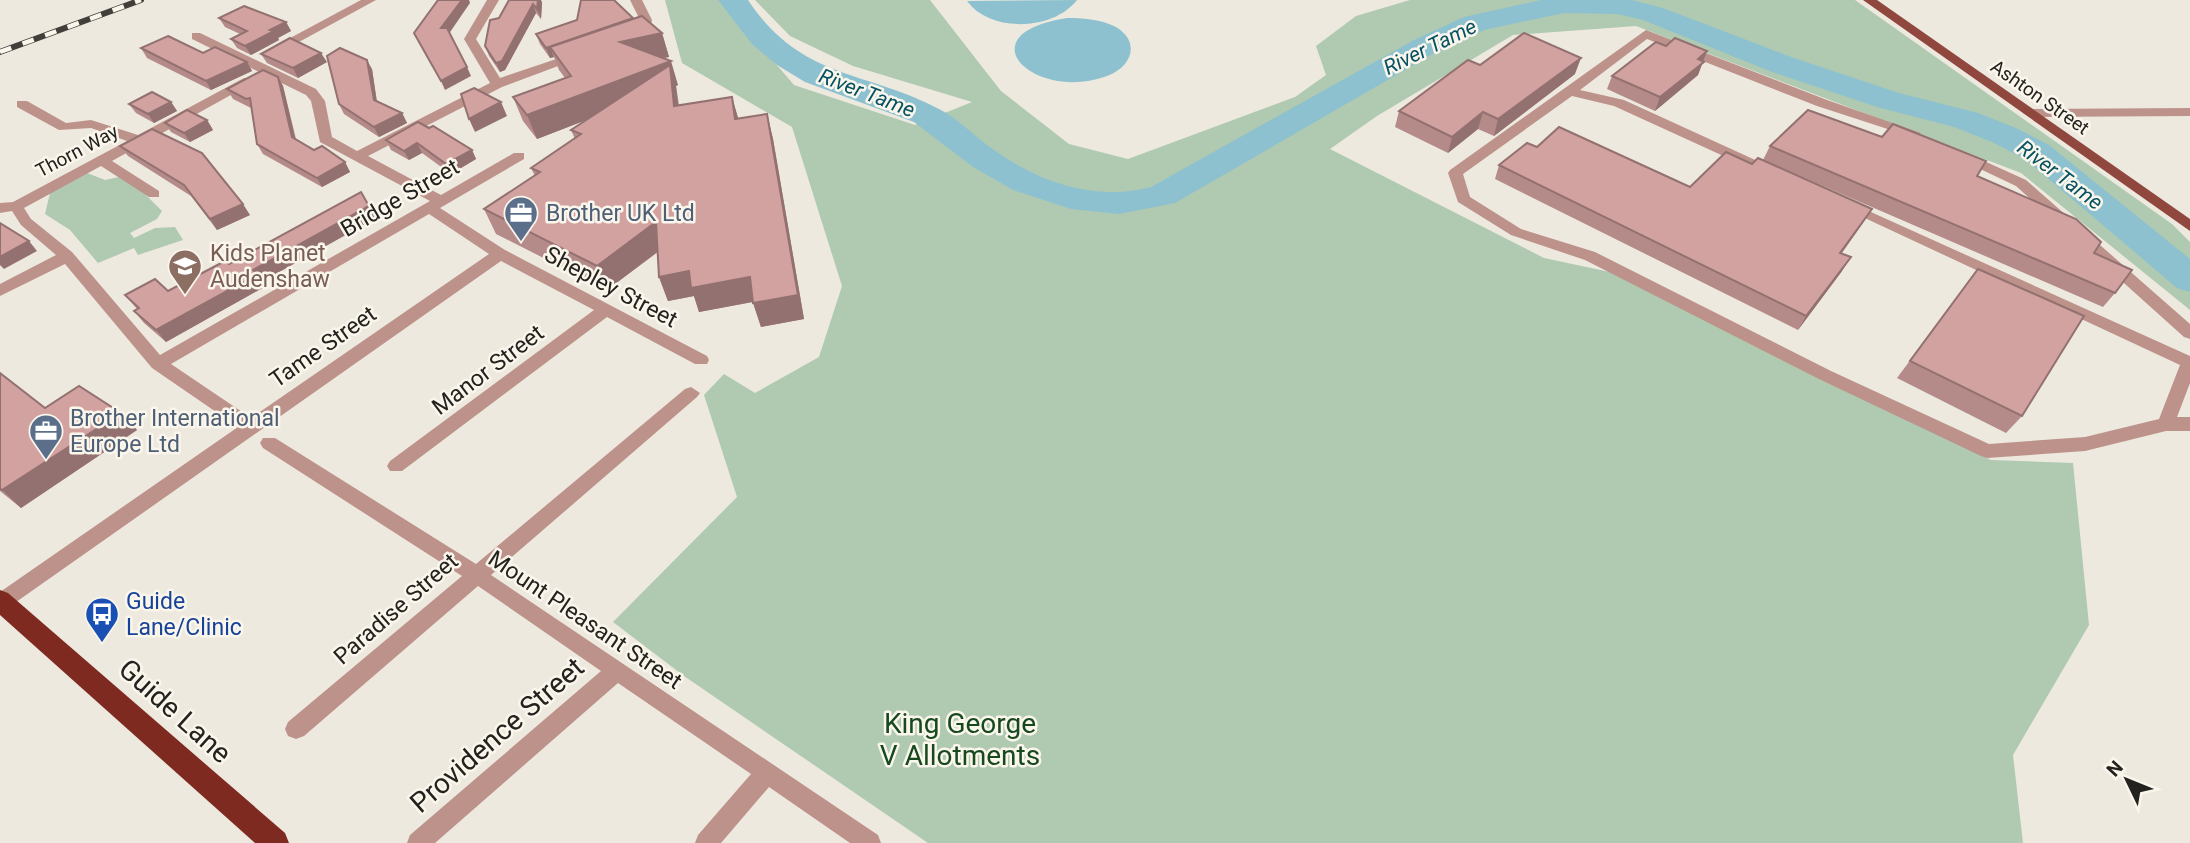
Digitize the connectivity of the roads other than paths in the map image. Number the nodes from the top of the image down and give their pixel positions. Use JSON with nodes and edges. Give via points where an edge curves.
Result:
{"nodes":[{"id":1,"x":370,"y":0,"type":"edge"},
{"id":2,"x":493,"y":0,"type":"edge"},
{"id":3,"x":636,"y":0,"type":"edge"},
{"id":4,"x":1869,"y":0,"type":"edge"},
{"id":5,"x":195,"y":36,"type":"dead end"},
{"id":6,"x":618,"y":43,"type":"edge"},
{"id":7,"x":592,"y":51,"type":"edge"},
{"id":8,"x":251,"y":63,"type":"junction"},
{"id":9,"x":267,"y":72,"type":"junction"},
{"id":10,"x":497,"y":84,"type":"junction"},
{"id":11,"x":1570,"y":91,"type":"junction"},
{"id":12,"x":22,"y":104,"type":"dead end"},
{"id":13,"x":2190,"y":112,"type":"edge"},
{"id":14,"x":2030,"y":113,"type":"junction"},
{"id":15,"x":1927,"y":139,"type":"edge"},
{"id":16,"x":138,"y":140,"type":"junction"},
{"id":17,"x":1950,"y":150,"type":"edge"},
{"id":18,"x":519,"y":156,"type":"dead end"},
{"id":19,"x":356,"y":157,"type":"junction"},
{"id":20,"x":101,"y":160,"type":"junction"},
{"id":21,"x":1787,"y":179,"type":"edge"},
{"id":22,"x":155,"y":194,"type":"dead end"},
{"id":23,"x":1825,"y":197,"type":"edge"},
{"id":24,"x":435,"y":205,"type":"junction"},
{"id":25,"x":8,"y":207,"type":"edge"},
{"id":26,"x":2190,"y":226,"type":"edge"},
{"id":27,"x":500,"y":254,"type":"junction"},
{"id":28,"x":67,"y":256,"type":"junction"},
{"id":29,"x":0,"y":291,"type":"edge"},
{"id":30,"x":607,"y":309,"type":"junction"},
{"id":31,"x":2190,"y":333,"type":"edge"},
{"id":32,"x":701,"y":360,"type":"dead end"},
{"id":33,"x":2190,"y":363,"type":"edge"},
{"id":34,"x":158,"y":364,"type":"junction"},
{"id":35,"x":691,"y":393,"type":"dead end"},
{"id":36,"x":2166,"y":424,"type":"junction"},
{"id":37,"x":2190,"y":424,"type":"edge"},
{"id":38,"x":251,"y":427,"type":"junction"},
{"id":39,"x":269,"y":443,"type":"dead end"},
{"id":40,"x":396,"y":466,"type":"dead end"},
{"id":41,"x":475,"y":574,"type":"junction"},
{"id":42,"x":4,"y":608,"type":"edge"},
{"id":43,"x":615,"y":672,"type":"junction"},
{"id":44,"x":296,"y":729,"type":"dead end"},
{"id":45,"x":768,"y":771,"type":"junction"},
{"id":46,"x":275,"y":843,"type":"edge"},
{"id":47,"x":418,"y":843,"type":"edge"},
{"id":48,"x":706,"y":843,"type":"edge"},
{"id":49,"x":870,"y":843,"type":"edge"}],
"edges":[{"from":1,"to":8,"type":"street"},
{"from":2,"to":10,"type":"street","via":[[470,39]]},
{"from":3,"to":6,"type":"street","via":[[646,20],[645,33]]},
{"from":4,"to":14,"type":"main road","name":"Ashton Street"},
{"from":5,"to":8,"type":"street","name":"Shepley Street"},
{"from":7,"to":10,"type":"street"},
{"from":8,"to":9,"type":"street","name":"Shepley Street"},
{"from":9,"to":16,"type":"street","name":"Thorn Way"},
{"from":9,"to":19,"type":"street","name":"Shepley Street","via":[[311,92],[318,101],[325,139]]},
{"from":10,"to":19,"type":"street"},
{"from":11,"to":15,"type":"street","via":[[1646,34]]},
{"from":11,"to":21,"type":"street","via":[[1619,103]]},
{"from":11,"to":36,"type":"street","via":[[1455,173],[1463,199],[1516,232],[1590,256],[1987,451],[2085,444]]},
{"from":12,"to":16,"type":"street","via":[[64,127],[91,124]]},
{"from":13,"to":14,"type":"street"},
{"from":14,"to":26,"type":"main road","name":"Ashton Street"},
{"from":16,"to":20,"type":"street","name":"Thorn Way"},
{"from":17,"to":31,"type":"street","via":[[2021,183]]},
{"from":18,"to":24,"type":"street","name":"Bridge Street"},
{"from":19,"to":24,"type":"street","name":"Shepley Street","via":[[394,173]]},
{"from":20,"to":22,"type":"street"},
{"from":20,"to":25,"type":"street","name":"Thorn Way"},
{"from":23,"to":33,"type":"street"},
{"from":24,"to":27,"type":"street","name":"Shepley Street"},
{"from":24,"to":34,"type":"street","name":"Bridge Street"},
{"from":25,"to":28,"type":"street"},
{"from":27,"to":30,"type":"street","name":"Shepley Street"},
{"from":27,"to":38,"type":"street","name":"Tame Street"},
{"from":28,"to":29,"type":"street"},
{"from":28,"to":34,"type":"street"},
{"from":30,"to":32,"type":"street","name":"Shepley Street"},
{"from":30,"to":40,"type":"street","name":"Manor Street"},
{"from":33,"to":36,"type":"street"},
{"from":34,"to":38,"type":"street"},
{"from":35,"to":41,"type":"street","name":"Paradise Street"},
{"from":36,"to":37,"type":"street"},
{"from":38,"to":42,"type":"street","name":"Tame Street"},
{"from":39,"to":41,"type":"street","name":"Mount Pleasant Street"},
{"from":41,"to":43,"type":"street","name":"Mount Pleasant Street"},
{"from":41,"to":44,"type":"street","name":"Paradise Street"},
{"from":42,"to":46,"type":"highway","name":"Guide Lane"},
{"from":43,"to":45,"type":"street","name":"Mount Pleasant Street"},
{"from":43,"to":47,"type":"street","name":"Providence Street"},
{"from":45,"to":48,"type":"street"},
{"from":45,"to":49,"type":"street","name":"Mount Pleasant Street"}]}
